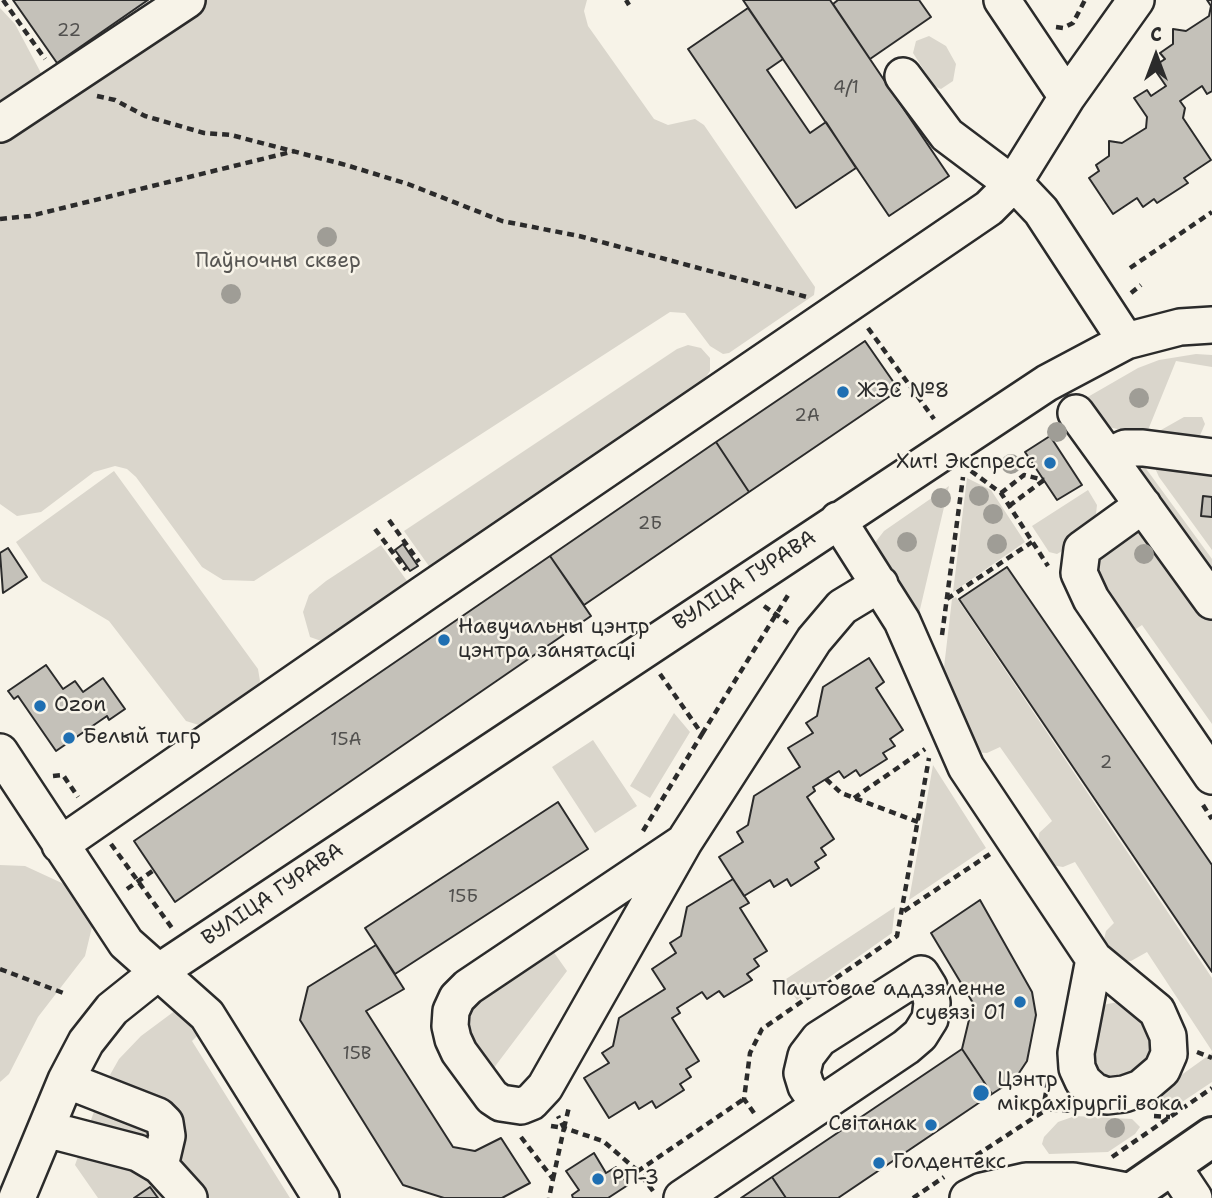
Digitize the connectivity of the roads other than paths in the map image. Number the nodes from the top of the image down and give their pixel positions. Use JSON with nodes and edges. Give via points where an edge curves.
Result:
{"nodes":[{"id":1,"x":187,"y":0,"type":"edge"},
{"id":2,"x":1002,"y":0,"type":"edge"},
{"id":3,"x":1136,"y":0,"type":"edge"},
{"id":4,"x":903,"y":76,"type":"dead end"},
{"id":5,"x":1066,"y":97,"type":"junction"},
{"id":6,"x":0,"y":124,"type":"edge"},
{"id":7,"x":1013,"y":184,"type":"junction"},
{"id":8,"x":1212,"y":326,"type":"edge"},
{"id":9,"x":1126,"y":341,"type":"junction"},
{"id":10,"x":1076,"y":413,"type":"dead end"},
{"id":11,"x":1108,"y":456,"type":"junction"},
{"id":12,"x":1212,"y":457,"type":"edge"},
{"id":13,"x":1143,"y":505,"type":"junction"},
{"id":14,"x":838,"y":520,"type":"junction"},
{"id":15,"x":880,"y":584,"type":"junction"},
{"id":16,"x":1212,"y":601,"type":"edge"},
{"id":17,"x":0,"y":752,"type":"edge"},
{"id":18,"x":1212,"y":776,"type":"edge"},
{"id":19,"x":684,"y":842,"type":"junction"},
{"id":20,"x":60,"y":845,"type":"junction"},
{"id":21,"x":1094,"y":959,"type":"junction"},
{"id":22,"x":157,"y":973,"type":"junction"},
{"id":23,"x":66,"y":1080,"type":"junction"},
{"id":24,"x":819,"y":1105,"type":"dead end"},
{"id":25,"x":47,"y":1129,"type":"junction"},
{"id":26,"x":1212,"y":1138,"type":"edge"},
{"id":27,"x":1172,"y":1165,"type":"junction"},
{"id":28,"x":160,"y":1166,"type":"junction"},
{"id":29,"x":961,"y":1185,"type":"edge"},
{"id":30,"x":1128,"y":1195,"type":"edge"},
{"id":31,"x":17,"y":1198,"type":"edge"},
{"id":32,"x":189,"y":1198,"type":"edge"},
{"id":33,"x":321,"y":1198,"type":"edge"},
{"id":34,"x":682,"y":1198,"type":"edge"},
{"id":35,"x":1194,"y":1198,"type":"edge"}],
"edges":[{"from":1,"to":6,"type":"street"},
{"from":2,"to":5,"type":"street"},
{"from":3,"to":5,"type":"street"},
{"from":4,"to":7,"type":"street","via":[[947,135]]},
{"from":5,"to":7,"type":"street"},
{"from":7,"to":9,"type":"street","via":[[1050,222]]},
{"from":7,"to":20,"type":"street","via":[[978,217],[853,314],[429,589]]},
{"from":8,"to":9,"type":"street","name":"ВУЛІЦА ГУРАВА","via":[[1180,327]]},
{"from":9,"to":14,"type":"street","name":"ВУЛІЦА ГУРАВА","via":[[1047,383]]},
{"from":10,"to":11,"type":"street"},
{"from":11,"to":12,"type":"street","via":[[1125,448],[1143,448]]},
{"from":11,"to":13,"type":"street"},
{"from":13,"to":16,"type":"street"},
{"from":13,"to":18,"type":"street","via":[[1082,549],[1079,573],[1091,600]]},
{"from":14,"to":15,"type":"street"},
{"from":14,"to":22,"type":"street","name":"ВУЛІЦА ГУРАВА"},
{"from":15,"to":19,"type":"street","via":[[842,607],[821,629]]},
{"from":15,"to":21,"type":"street","via":[[912,641],[966,767]]},
{"from":17,"to":20,"type":"street"},
{"from":19,"to":19,"type":"street","via":[[457,998],[451,1011],[453,1039],[492,1097],[521,1106],[545,1087]]},
{"from":20,"to":22,"type":"street","via":[[126,943]]},
{"from":21,"to":21,"type":"street","via":[[1157,1011],[1166,1028],[1169,1045],[1162,1070],[1132,1092],[1107,1096],[1088,1087],[1079,1075],[1076,1053]]},
{"from":22,"to":23,"type":"street","name":"ВУЛІЦА ГУРАВА","via":[[97,1025]]},
{"from":22,"to":33,"type":"street","via":[[207,1015]]},
{"from":23,"to":25,"type":"street","name":"ВУЛІЦА ГУРАВА"},
{"from":23,"to":28,"type":"street","via":[[159,1116],[167,1136]]},
{"from":24,"to":34,"type":"street"},
{"from":25,"to":28,"type":"street","via":[[127,1149]]},
{"from":25,"to":31,"type":"street","name":"ВУЛІЦА ГУРАВА"},
{"from":26,"to":27,"type":"main road"},
{"from":27,"to":30,"type":"main road"},
{"from":27,"to":35,"type":"street"},
{"from":28,"to":32,"type":"street"},
{"from":29,"to":30,"type":"street","via":[[1073,1181]]}]}
